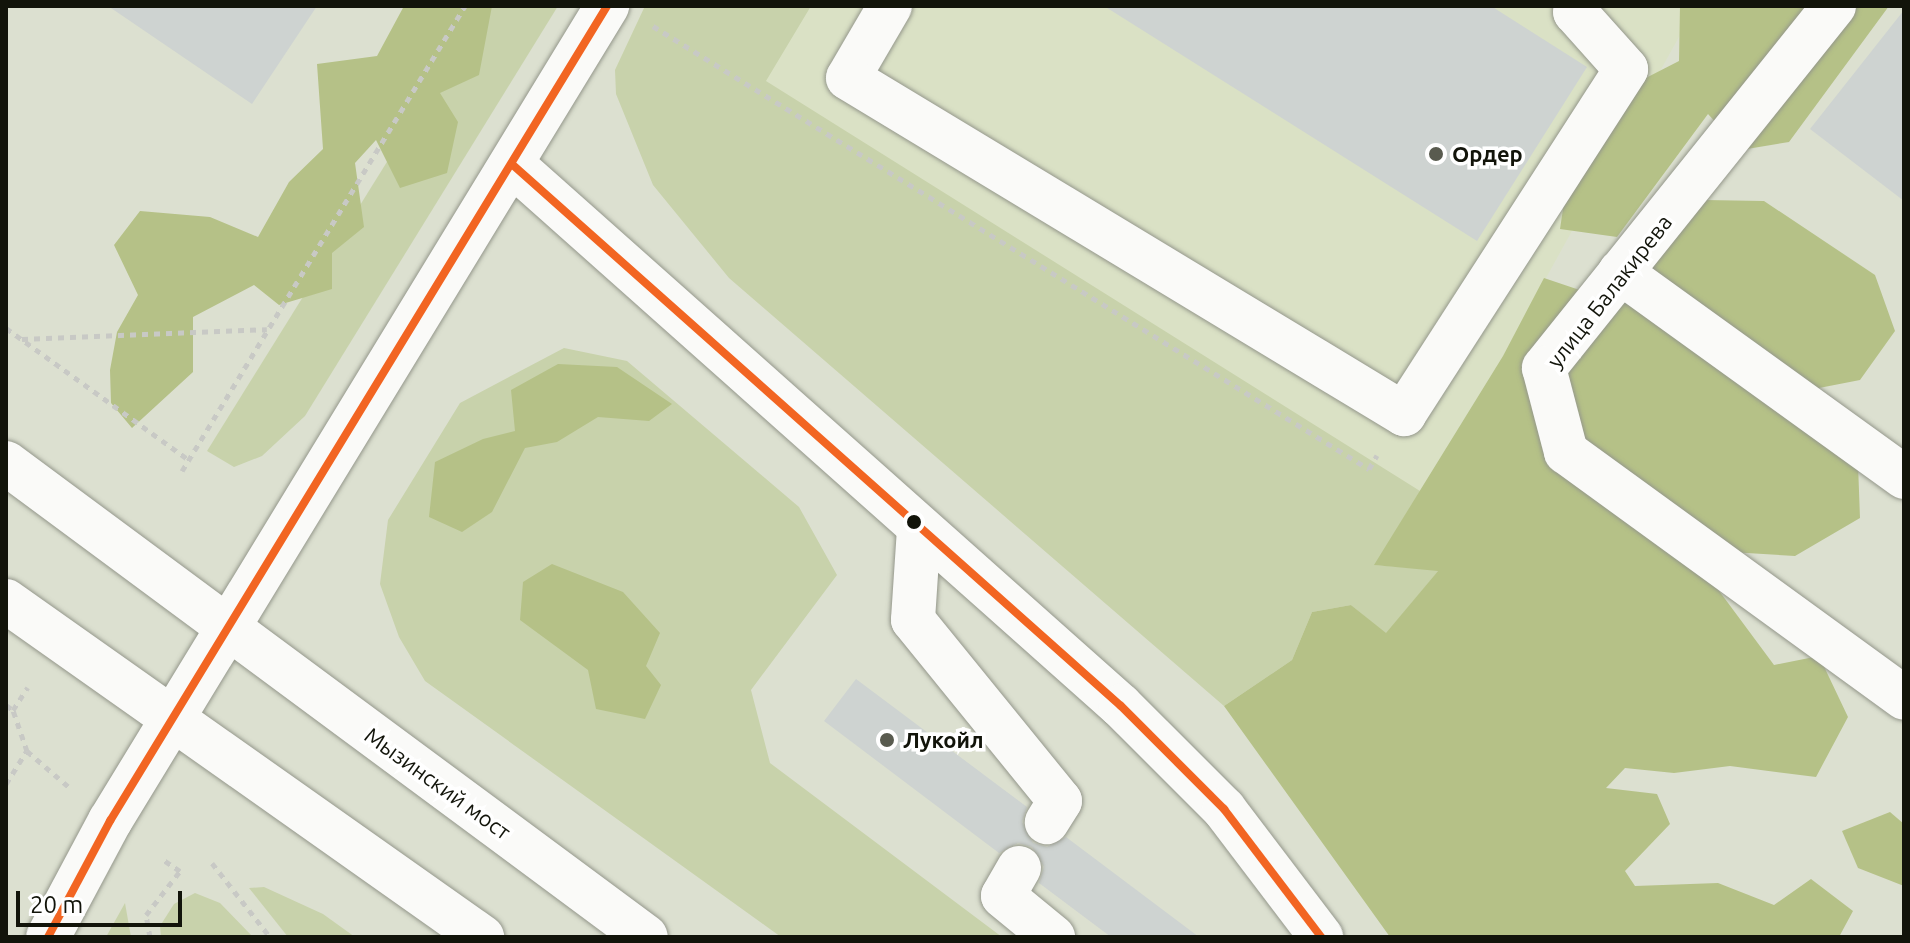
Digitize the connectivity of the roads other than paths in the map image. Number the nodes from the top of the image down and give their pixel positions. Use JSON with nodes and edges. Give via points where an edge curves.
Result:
{"nodes":[{"id":1,"x":890,"y":6,"type":"edge"},
{"id":2,"x":1579,"y":6,"type":"edge"},
{"id":3,"x":1834,"y":6,"type":"edge"},
{"id":4,"x":623,"y":12,"type":"edge"},
{"id":5,"x":514,"y":166,"type":"junction"},
{"id":6,"x":1620,"y":272,"type":"junction"},
{"id":7,"x":6,"y":463,"type":"edge"},
{"id":8,"x":1904,"y":477,"type":"edge"},
{"id":9,"x":919,"y":529,"type":"junction"},
{"id":10,"x":6,"y":601,"type":"edge"},
{"id":11,"x":230,"y":629,"type":"junction"},
{"id":12,"x":1904,"y":698,"type":"edge"},
{"id":13,"x":173,"y":718,"type":"junction"},
{"id":14,"x":1047,"y":822,"type":"dead end"},
{"id":15,"x":1019,"y":868,"type":"dead end"},
{"id":16,"x":48,"y":937,"type":"edge"},
{"id":17,"x":482,"y":937,"type":"edge"},
{"id":18,"x":646,"y":937,"type":"edge"},
{"id":19,"x":1053,"y":937,"type":"edge"},
{"id":20,"x":1321,"y":937,"type":"edge"}],
"edges":[{"from":1,"to":2,"type":"street","via":[[848,78],[1404,414],[1626,69],[1575,12]]},
{"from":3,"to":6,"type":"street","name":"улица Балакирева"},
{"from":4,"to":5,"type":"street"},
{"from":5,"to":9,"type":"street"},
{"from":5,"to":11,"type":"street"},
{"from":6,"to":8,"type":"street"},
{"from":6,"to":12,"type":"street","name":"улица Балакирева","via":[[1544,368],[1566,452]]},
{"from":7,"to":11,"type":"street","name":"Мызинский мост"},
{"from":9,"to":14,"type":"street","via":[[913,620],[1060,801]]},
{"from":9,"to":20,"type":"street","via":[[1121,706],[1224,809]]},
{"from":10,"to":13,"type":"street"},
{"from":11,"to":13,"type":"street"},
{"from":11,"to":18,"type":"street","name":"Мызинский мост"},
{"from":13,"to":16,"type":"street"},
{"from":13,"to":17,"type":"street"},
{"from":15,"to":19,"type":"street","via":[[1003,896]]}]}
